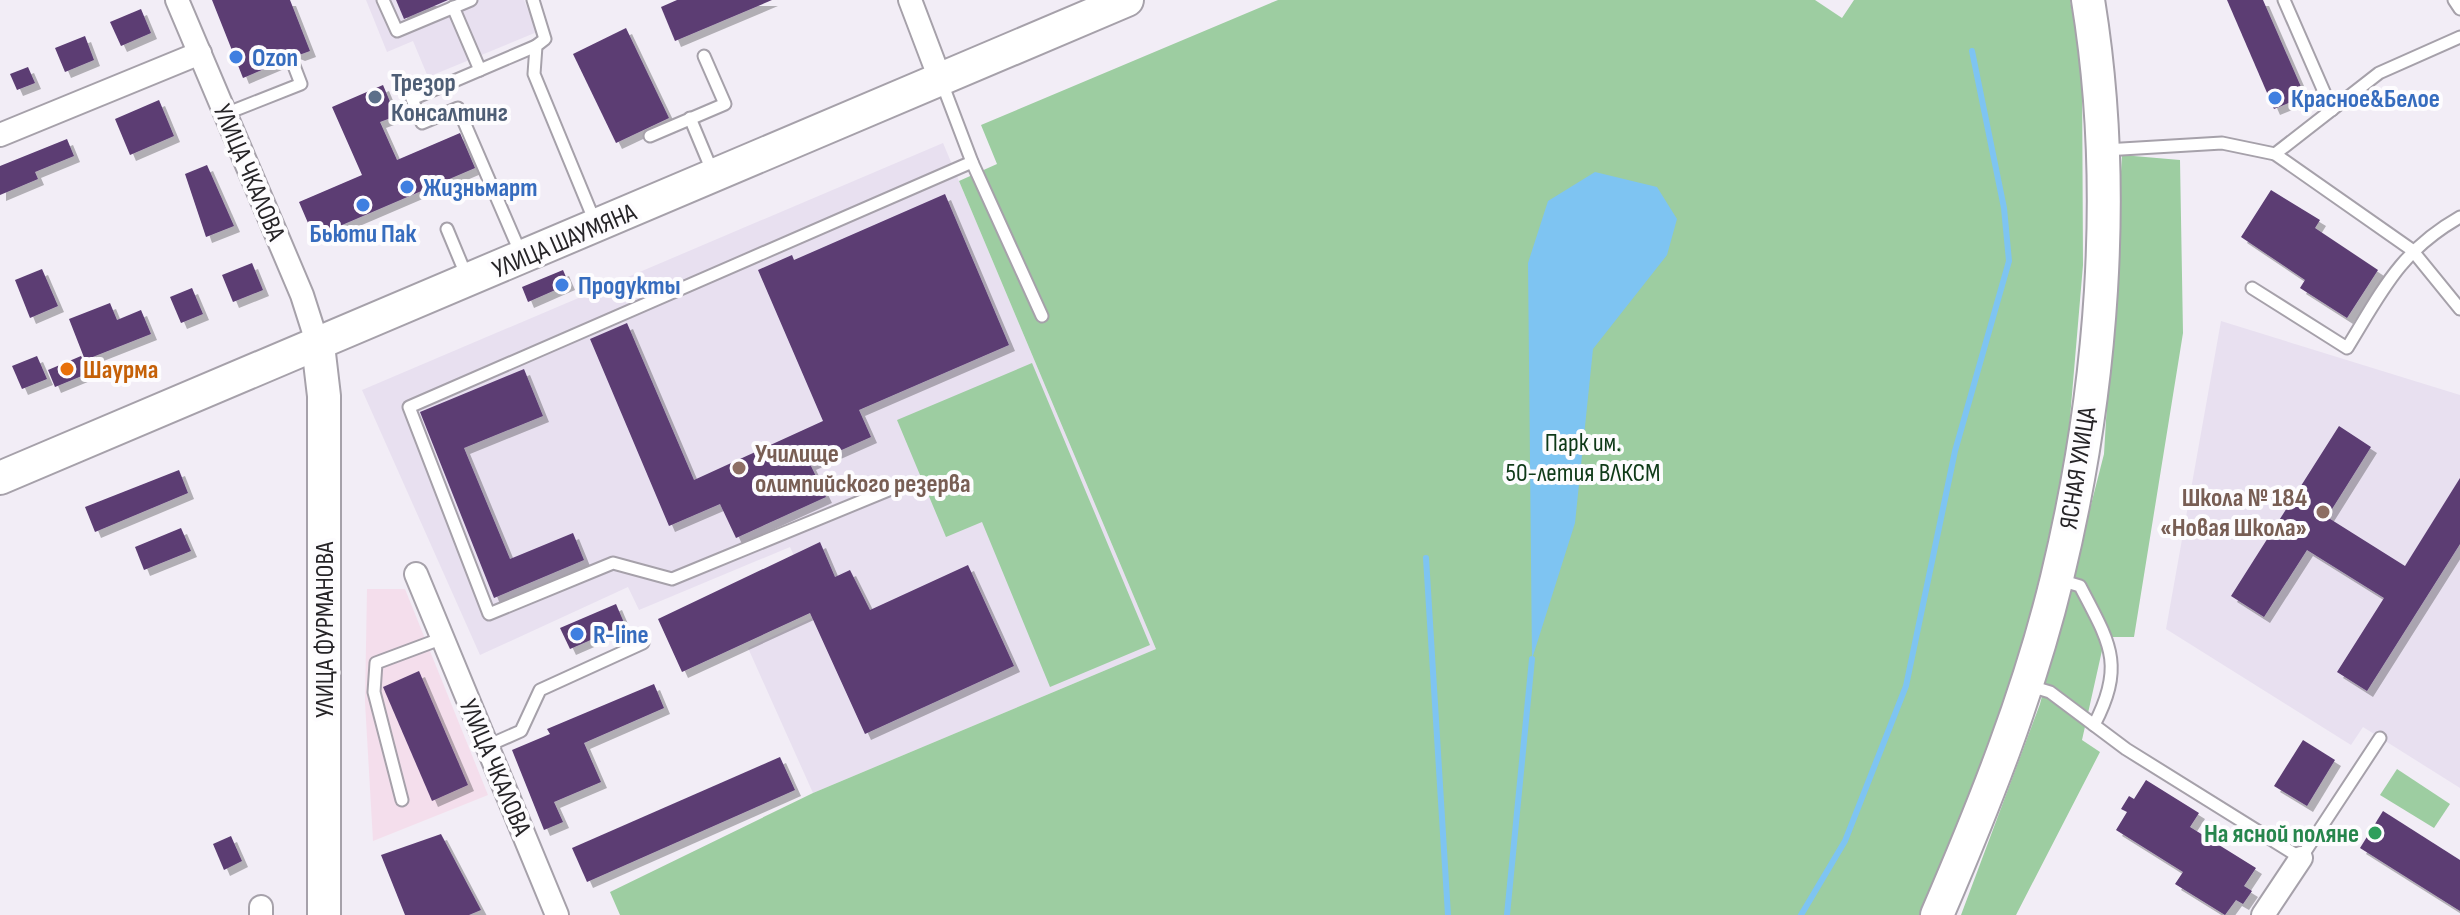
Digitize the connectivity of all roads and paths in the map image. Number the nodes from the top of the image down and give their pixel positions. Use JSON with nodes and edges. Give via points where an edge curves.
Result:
{"nodes":[{"id":1,"x":177,"y":0,"type":"edge"},
{"id":2,"x":383,"y":0,"type":"edge"},
{"id":3,"x":471,"y":0,"type":"edge"},
{"id":4,"x":533,"y":0,"type":"edge"},
{"id":5,"x":910,"y":0,"type":"edge"},
{"id":6,"x":1127,"y":0,"type":"edge"},
{"id":7,"x":2088,"y":0,"type":"edge"},
{"id":8,"x":2284,"y":0,"type":"edge"},
{"id":9,"x":2454,"y":0,"type":"edge"},
{"id":10,"x":453,"y":7,"type":"junction"},
{"id":11,"x":2460,"y":9,"type":"edge"},
{"id":12,"x":2460,"y":37,"type":"edge"},
{"id":13,"x":536,"y":46,"type":"junction"},
{"id":14,"x":200,"y":53,"type":"junction"},
{"id":15,"x":704,"y":56,"type":"dead end"},
{"id":16,"x":288,"y":60,"type":"dead end"},
{"id":17,"x":480,"y":70,"type":"junction"},
{"id":18,"x":940,"y":79,"type":"junction"},
{"id":19,"x":2332,"y":110,"type":"junction"},
{"id":20,"x":225,"y":114,"type":"junction"},
{"id":21,"x":690,"y":118,"type":"junction"},
{"id":22,"x":0,"y":135,"type":"edge"},
{"id":23,"x":650,"y":136,"type":"dead end"},
{"id":24,"x":2105,"y":150,"type":"junction"},
{"id":25,"x":2275,"y":154,"type":"junction"},
{"id":26,"x":972,"y":162,"type":"junction"},
{"id":27,"x":714,"y":176,"type":"junction"},
{"id":28,"x":2460,"y":217,"type":"edge"},
{"id":29,"x":597,"y":226,"type":"junction"},
{"id":30,"x":447,"y":229,"type":"dead end"},
{"id":31,"x":2412,"y":250,"type":"junction"},
{"id":32,"x":522,"y":258,"type":"junction"},
{"id":33,"x":469,"y":281,"type":"junction"},
{"id":34,"x":2252,"y":288,"type":"dead end"},
{"id":35,"x":2460,"y":309,"type":"edge"},
{"id":36,"x":1042,"y":316,"type":"dead end"},
{"id":37,"x":318,"y":345,"type":"junction"},
{"id":38,"x":0,"y":478,"type":"edge"},
{"id":39,"x":896,"y":487,"type":"dead end"},
{"id":40,"x":416,"y":574,"type":"dead end"},
{"id":41,"x":2057,"y":579,"type":"junction"},
{"id":42,"x":443,"y":638,"type":"junction"},
{"id":43,"x":643,"y":643,"type":"dead end"},
{"id":44,"x":2026,"y":685,"type":"junction"},
{"id":45,"x":2094,"y":725,"type":"junction"},
{"id":46,"x":2380,"y":738,"type":"dead end"},
{"id":47,"x":487,"y":746,"type":"junction"},
{"id":48,"x":402,"y":800,"type":"dead end"},
{"id":49,"x":2301,"y":858,"type":"junction"},
{"id":50,"x":324,"y":915,"type":"edge"},
{"id":51,"x":557,"y":915,"type":"edge"},
{"id":52,"x":1937,"y":915,"type":"edge"},
{"id":53,"x":2263,"y":915,"type":"edge"}],
"edges":[{"from":1,"to":14,"type":"street","name":"УЛИЦА ЧКАЛОВА"},
{"from":2,"to":10,"type":"lane","via":[[397,31]]},
{"from":3,"to":10,"type":"lane"},
{"from":4,"to":13,"type":"lane","via":[[545,39]]},
{"from":5,"to":18,"type":"street"},
{"from":6,"to":18,"type":"street","name":"УЛИЦА ШАУМЯНА"},
{"from":7,"to":24,"type":"street","name":"ЯСНАЯ УЛИЦА"},
{"from":8,"to":19,"type":"lane"},
{"from":9,"to":11,"type":"lane"},
{"from":10,"to":17,"type":"lane"},
{"from":12,"to":19,"type":"lane","via":[[2379,73]]},
{"from":13,"to":17,"type":"lane"},
{"from":13,"to":29,"type":"lane","via":[[534,74],[562,155]]},
{"from":14,"to":20,"type":"street","name":"УЛИЦА ЧКАЛОВА"},
{"from":14,"to":22,"type":"street"},
{"from":15,"to":21,"type":"lane","via":[[725,104]]},
{"from":16,"to":20,"type":"lane","via":[[294,86]]},
{"from":17,"to":32,"type":"lane","via":[[412,99],[422,123],[458,108]]},
{"from":18,"to":26,"type":"lane"},
{"from":18,"to":27,"type":"street","name":"УЛИЦА ШАУМЯНА"},
{"from":19,"to":25,"type":"lane"},
{"from":20,"to":37,"type":"street","name":"УЛИЦА ЧКАЛОВА"},
{"from":21,"to":23,"type":"lane"},
{"from":21,"to":27,"type":"lane"},
{"from":24,"to":25,"type":"lane","via":[[2222,143]]},
{"from":24,"to":41,"type":"street","name":"ЯСНАЯ УЛИЦА","via":[[2099,300],[2084,449]]},
{"from":25,"to":31,"type":"lane"},
{"from":26,"to":36,"type":"lane"},
{"from":26,"to":39,"type":"lane","via":[[409,407],[489,614],[613,563],[672,579]]},
{"from":27,"to":29,"type":"street","name":"УЛИЦА ШАУМЯНА"},
{"from":28,"to":31,"type":"lane"},
{"from":29,"to":32,"type":"street","name":"УЛИЦА ШАУМЯНА"},
{"from":30,"to":33,"type":"lane"},
{"from":31,"to":34,"type":"lane","via":[[2347,348]]},
{"from":31,"to":35,"type":"lane"},
{"from":32,"to":33,"type":"street","name":"УЛИЦА ШАУМЯНА"},
{"from":33,"to":37,"type":"street","name":"УЛИЦА ШАУМЯНА"},
{"from":37,"to":38,"type":"street","name":"УЛИЦА ШАУМЯНА"},
{"from":37,"to":50,"type":"street","name":"УЛИЦА ФУРМАНОВА","via":[[324,396]]},
{"from":40,"to":42,"type":"street","name":"УЛИЦА ЧКАЛОВА"},
{"from":41,"to":44,"type":"street","name":"ЯСНАЯ УЛИЦА"},
{"from":41,"to":45,"type":"lane","via":[[2080,586],[2112,646],[2107,704]]},
{"from":42,"to":47,"type":"street","name":"УЛИЦА ЧКАЛОВА"},
{"from":42,"to":48,"type":"lane","via":[[376,663],[374,692]]},
{"from":43,"to":47,"type":"lane","via":[[540,690],[521,731]]},
{"from":44,"to":45,"type":"lane","via":[[2050,692]]},
{"from":44,"to":52,"type":"street","name":"ЯСНАЯ УЛИЦА"},
{"from":45,"to":49,"type":"lane"},
{"from":46,"to":49,"type":"lane"},
{"from":47,"to":51,"type":"street","name":"УЛИЦА ЧКАЛОВА"},
{"from":49,"to":53,"type":"street"}]}
